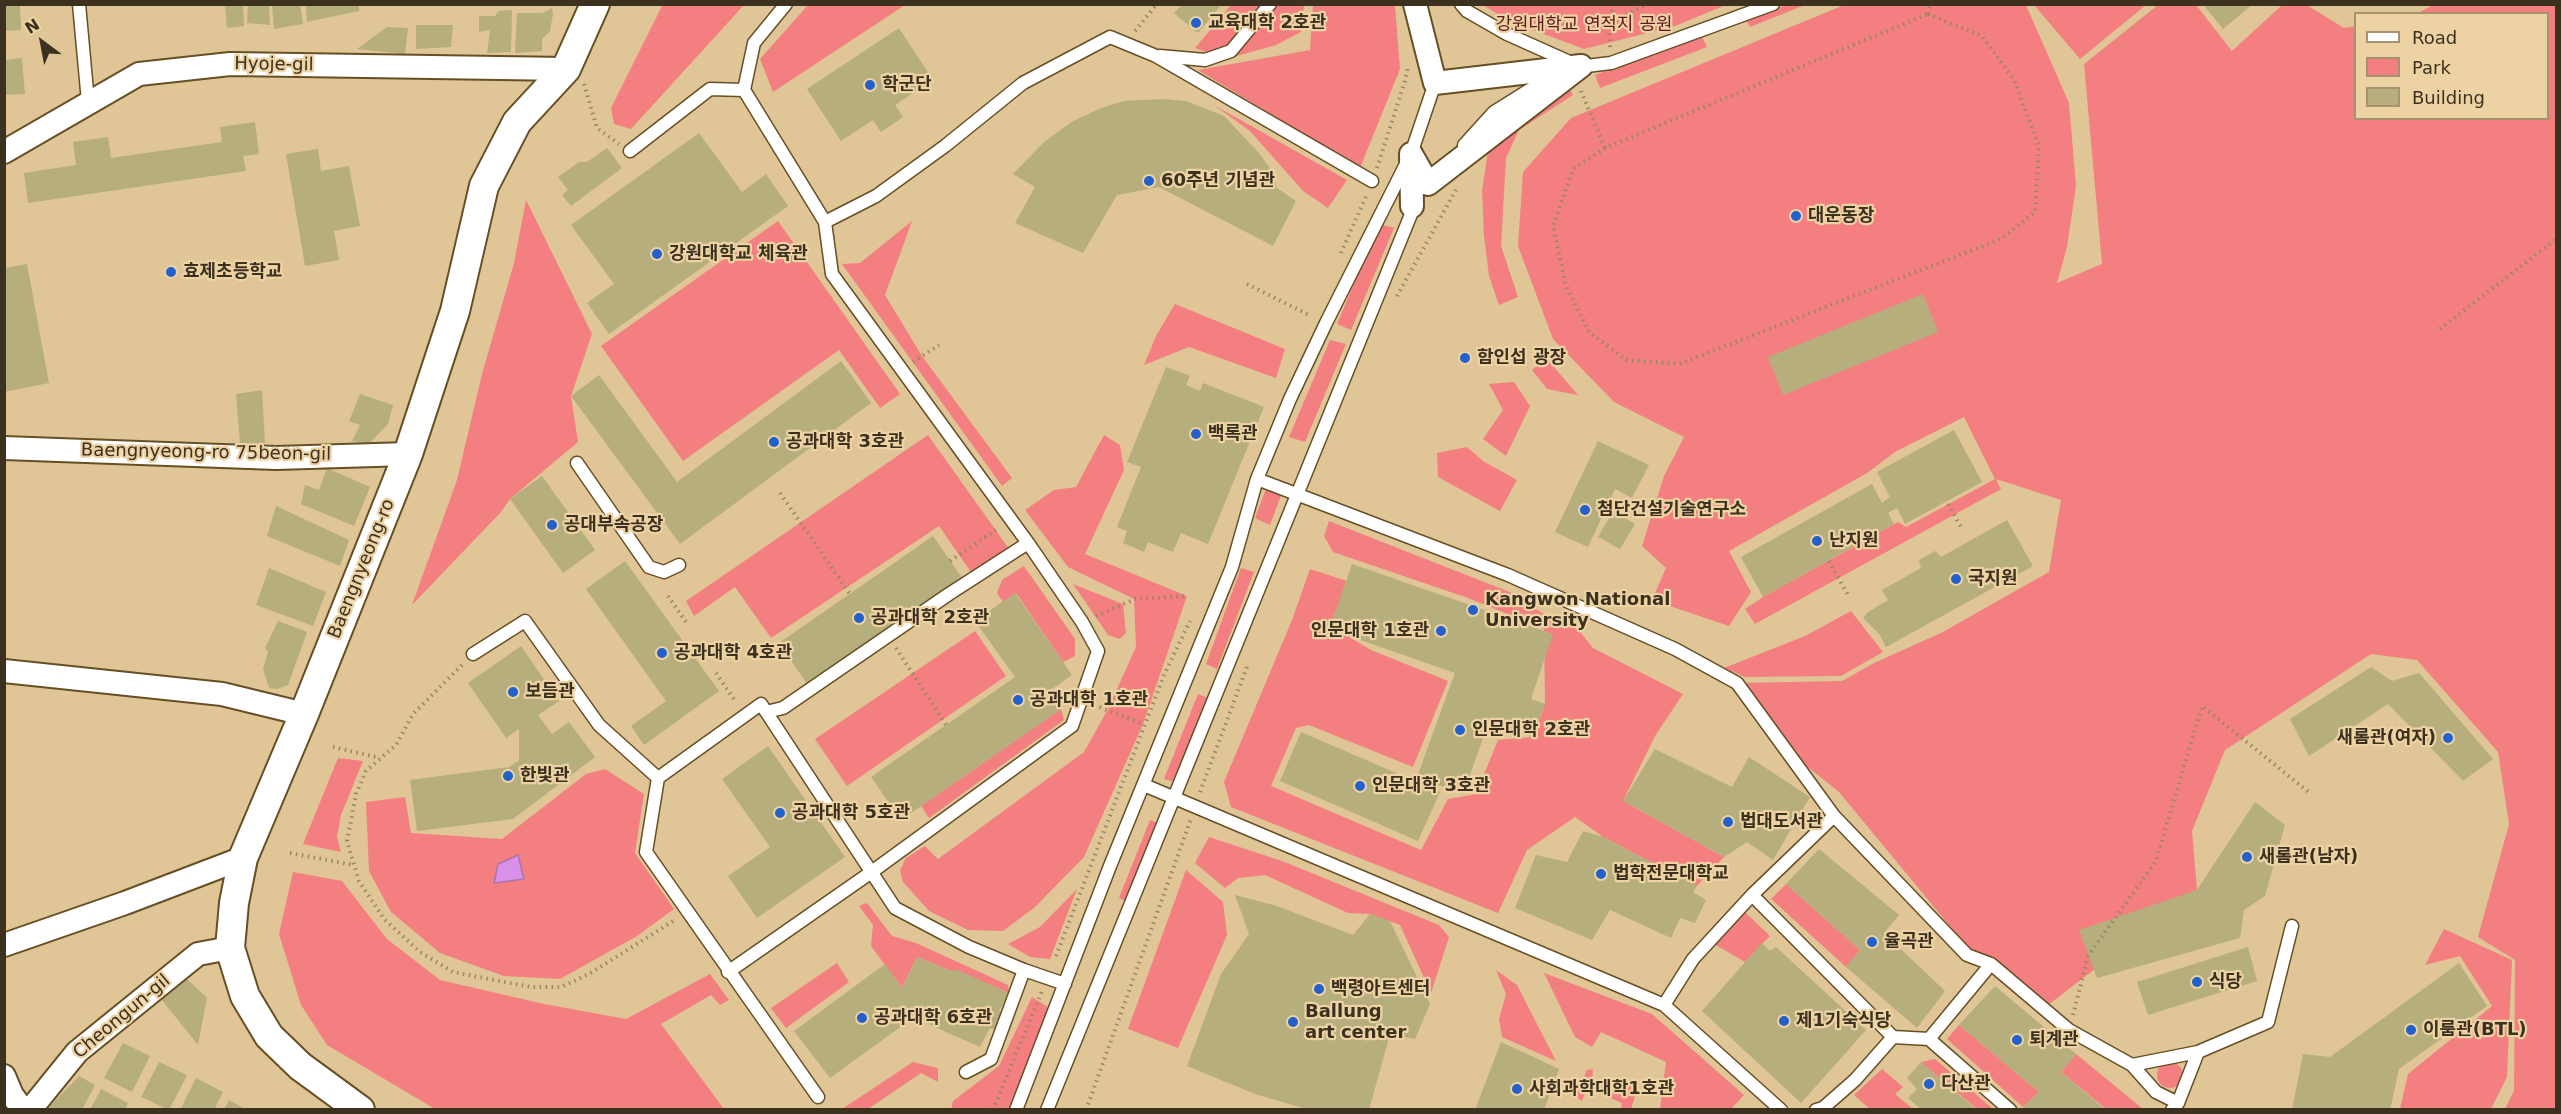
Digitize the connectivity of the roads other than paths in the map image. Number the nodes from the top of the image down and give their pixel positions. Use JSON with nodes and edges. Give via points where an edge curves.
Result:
{"nodes":[{"id":1,"x":79,"y":4,"type":"edge"},
{"id":2,"x":595,"y":4,"type":"edge"},
{"id":3,"x":786,"y":4,"type":"edge"},
{"id":4,"x":1270,"y":4,"type":"edge"},
{"id":5,"x":1415,"y":4,"type":"edge"},
{"id":6,"x":1424,"y":4,"type":"edge"},
{"id":7,"x":1461,"y":4,"type":"edge"},
{"id":8,"x":1773,"y":4,"type":"edge"},
{"id":9,"x":1156,"y":56,"type":"junction"},
{"id":10,"x":1573,"y":67,"type":"junction"},
{"id":11,"x":574,"y":75,"type":"junction"},
{"id":12,"x":1435,"y":82,"type":"junction"},
{"id":13,"x":744,"y":90,"type":"junction"},
{"id":14,"x":88,"y":102,"type":"junction"},
{"id":15,"x":630,"y":151,"type":"road end"},
{"id":16,"x":4,"y":152,"type":"edge"},
{"id":17,"x":1411,"y":154,"type":"junction"},
{"id":18,"x":1372,"y":181,"type":"road end"},
{"id":19,"x":1428,"y":184,"type":"junction"},
{"id":20,"x":1412,"y":206,"type":"junction"},
{"id":21,"x":825,"y":222,"type":"junction"},
{"id":22,"x":4,"y":448,"type":"edge"},
{"id":23,"x":408,"y":454,"type":"junction"},
{"id":24,"x":577,"y":463,"type":"dead end"},
{"id":25,"x":1257,"y":479,"type":"junction"},
{"id":26,"x":1299,"y":493,"type":"junction"},
{"id":27,"x":1028,"y":543,"type":"junction"},
{"id":28,"x":679,"y":565,"type":"dead end"},
{"id":29,"x":473,"y":654,"type":"dead end"},
{"id":30,"x":4,"y":671,"type":"edge"},
{"id":31,"x":766,"y":711,"type":"junction"},
{"id":32,"x":304,"y":714,"type":"junction"},
{"id":33,"x":658,"y":778,"type":"junction"},
{"id":34,"x":1144,"y":785,"type":"junction"},
{"id":35,"x":1174,"y":798,"type":"junction"},
{"id":36,"x":1834,"y":816,"type":"junction"},
{"id":37,"x":243,"y":858,"type":"junction"},
{"id":38,"x":873,"y":871,"type":"junction"},
{"id":39,"x":1752,"y":895,"type":"junction"},
{"id":40,"x":2292,"y":926,"type":"dead end"},
{"id":41,"x":4,"y":945,"type":"edge"},
{"id":42,"x":230,"y":948,"type":"junction"},
{"id":43,"x":1991,"y":963,"type":"junction"},
{"id":44,"x":1024,"y":970,"type":"junction"},
{"id":45,"x":728,"y":972,"type":"junction"},
{"id":46,"x":1065,"y":984,"type":"junction"},
{"id":47,"x":1664,"y":1005,"type":"junction"},
{"id":48,"x":1893,"y":1037,"type":"junction"},
{"id":49,"x":1929,"y":1039,"type":"junction"},
{"id":50,"x":2198,"y":1052,"type":"junction"},
{"id":51,"x":2132,"y":1065,"type":"junction"},
{"id":52,"x":966,"y":1072,"type":"dead end"},
{"id":53,"x":4,"y":1076,"type":"edge"},
{"id":54,"x":818,"y":1097,"type":"dead end"},
{"id":55,"x":2175,"y":1106,"type":"edge"},
{"id":56,"x":359,"y":1109,"type":"edge"},
{"id":57,"x":23,"y":1110,"type":"edge"},
{"id":58,"x":30,"y":1110,"type":"edge"},
{"id":59,"x":1016,"y":1110,"type":"edge"},
{"id":60,"x":1047,"y":1110,"type":"edge"},
{"id":61,"x":1781,"y":1110,"type":"edge"},
{"id":62,"x":1816,"y":1110,"type":"edge"},
{"id":63,"x":2010,"y":1110,"type":"edge"}],
"edges":[{"from":1,"to":14,"type":"lane"},
{"from":2,"to":11,"type":"street","name":"Baengnyeong-ro"},
{"from":3,"to":13,"type":"lane","via":[[754,44]]},
{"from":4,"to":9,"type":"lane","via":[[1231,51],[1205,60]]},
{"from":5,"to":12,"type":"street"},
{"from":6,"to":12,"type":"lane"},
{"from":7,"to":10,"type":"lane","via":[[1507,34]]},
{"from":8,"to":10,"type":"lane","via":[[1611,63]]},
{"from":9,"to":18,"type":"lane"},
{"from":9,"to":21,"type":"lane","via":[[1110,37],[1023,83],[876,196]]},
{"from":10,"to":12,"type":"street"},
{"from":10,"to":19,"type":"street"},
{"from":11,"to":14,"type":"street","name":"Hyoje-gil","via":[[230,64],[139,74]]},
{"from":11,"to":23,"type":"street","name":"Baengnyeong-ro","via":[[517,122],[484,186],[455,311]]},
{"from":12,"to":17,"type":"lane"},
{"from":13,"to":15,"type":"lane","via":[[710,88]]},
{"from":13,"to":21,"type":"lane"},
{"from":14,"to":16,"type":"street","name":"Hyoje-gil"},
{"from":17,"to":19,"type":"street"},
{"from":17,"to":20,"type":"lane"},
{"from":17,"to":25,"type":"lane","via":[[1326,323]]},
{"from":19,"to":20,"type":"lane"},
{"from":20,"to":26,"type":"lane"},
{"from":21,"to":27,"type":"lane","via":[[832,274]]},
{"from":22,"to":23,"type":"street","name":"Baengnyeong-ro 75beon-gil","via":[[276,458]]},
{"from":23,"to":32,"type":"street","name":"Baengnyeong-ro"},
{"from":24,"to":28,"type":"lane","via":[[649,567],[664,572]]},
{"from":25,"to":26,"type":"lane"},
{"from":25,"to":34,"type":"lane","via":[[1232,567]]},
{"from":26,"to":35,"type":"lane"},
{"from":26,"to":36,"type":"lane","via":[[1508,575],[1675,649],[1737,683]]},
{"from":27,"to":31,"type":"lane","via":[[783,708]]},
{"from":27,"to":38,"type":"lane","via":[[1098,651],[1072,726]]},
{"from":29,"to":33,"type":"lane","via":[[525,621],[599,725]]},
{"from":30,"to":32,"type":"street","via":[[222,694]]},
{"from":31,"to":33,"type":"lane","via":[[761,704]]},
{"from":31,"to":38,"type":"lane"},
{"from":32,"to":37,"type":"street","name":"Baengnyeong-ro"},
{"from":33,"to":45,"type":"lane","via":[[646,852]]},
{"from":34,"to":35,"type":"lane"},
{"from":34,"to":46,"type":"lane"},
{"from":35,"to":47,"type":"lane"},
{"from":35,"to":60,"type":"lane"},
{"from":36,"to":39,"type":"lane"},
{"from":36,"to":43,"type":"lane","via":[[1967,955]]},
{"from":37,"to":41,"type":"street"},
{"from":37,"to":42,"type":"street","name":"Baengnyeong-ro"},
{"from":38,"to":44,"type":"lane","via":[[896,908],[969,947]]},
{"from":38,"to":45,"type":"lane"},
{"from":39,"to":47,"type":"lane","via":[[1693,958]]},
{"from":39,"to":48,"type":"lane"},
{"from":40,"to":50,"type":"lane","via":[[2268,1022]]},
{"from":42,"to":56,"type":"street","name":"Baengnyeong-ro","via":[[245,996],[269,1036],[300,1066]]},
{"from":42,"to":58,"type":"street","name":"Cheongun-gil","via":[[198,954],[77,1052]]},
{"from":43,"to":49,"type":"lane"},
{"from":43,"to":51,"type":"lane","via":[[2069,1030]]},
{"from":44,"to":46,"type":"lane"},
{"from":44,"to":52,"type":"lane","via":[[991,1059]]},
{"from":45,"to":54,"type":"lane"},
{"from":46,"to":59,"type":"lane"},
{"from":47,"to":61,"type":"lane"},
{"from":48,"to":49,"type":"lane"},
{"from":48,"to":62,"type":"lane","via":[[1855,1080]]},
{"from":49,"to":63,"type":"lane"},
{"from":50,"to":51,"type":"lane"},
{"from":50,"to":55,"type":"lane"},
{"from":51,"to":55,"type":"lane"},
{"from":53,"to":57,"type":"street"}]}
